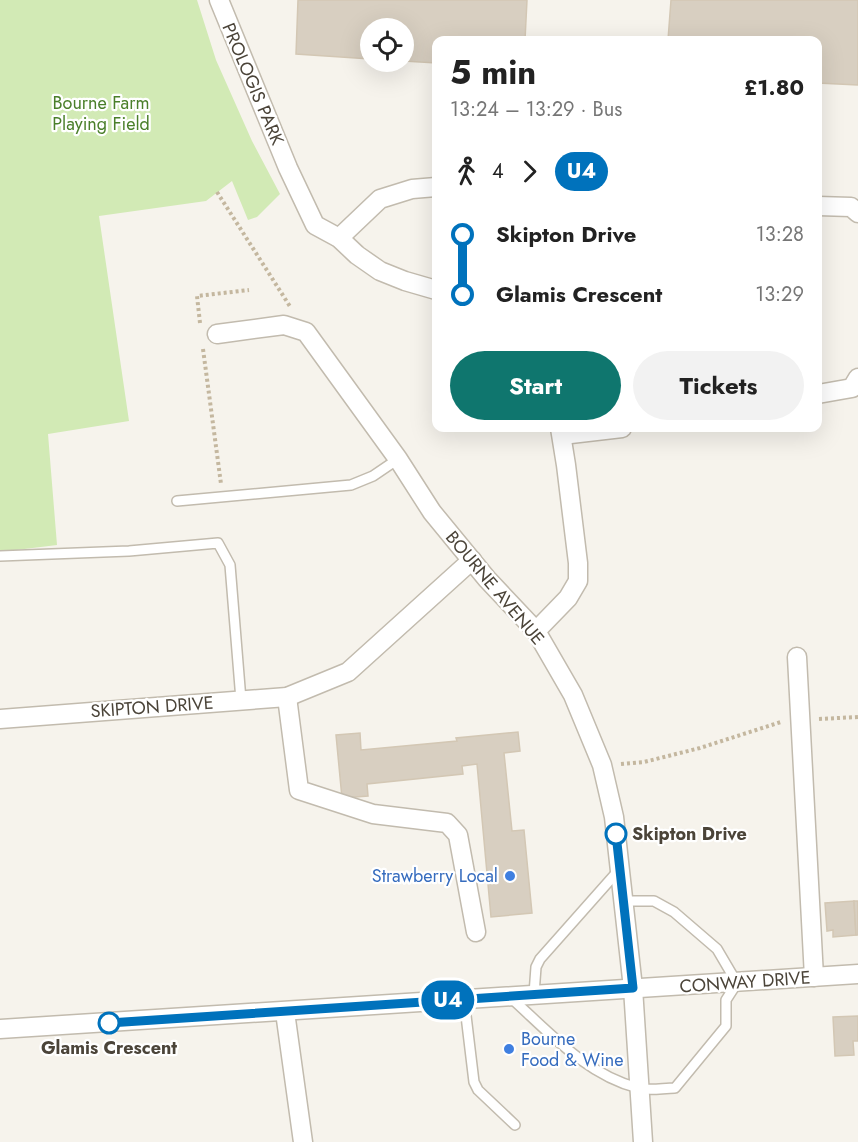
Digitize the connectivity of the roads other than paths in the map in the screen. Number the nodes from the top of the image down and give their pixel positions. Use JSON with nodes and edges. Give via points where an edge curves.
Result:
{"nodes":[{"id":1,"x":219,"y":0,"type":"edge"},
{"id":2,"x":432,"y":187,"type":"edge"},
{"id":3,"x":822,"y":206,"type":"edge"},
{"id":4,"x":858,"y":213,"type":"edge"},
{"id":5,"x":339,"y":238,"type":"junction"},
{"id":6,"x":432,"y":289,"type":"edge"},
{"id":7,"x":207,"y":336,"type":"road end"},
{"id":8,"x":858,"y":378,"type":"edge"},
{"id":9,"x":822,"y":393,"type":"edge"},
{"id":10,"x":561,"y":432,"type":"edge"},
{"id":11,"x":398,"y":459,"type":"junction"},
{"id":12,"x":177,"y":501,"type":"dead end"},
{"id":13,"x":0,"y":556,"type":"edge"},
{"id":14,"x":472,"y":560,"type":"junction"},
{"id":15,"x":536,"y":631,"type":"junction"},
{"id":16,"x":797,"y":657,"type":"dead end"},
{"id":17,"x":287,"y":697,"type":"junction"},
{"id":18,"x":241,"y":700,"type":"junction"},
{"id":19,"x":0,"y":719,"type":"edge"},
{"id":20,"x":620,"y":869,"type":"junction"},
{"id":21,"x":625,"y":901,"type":"junction"},
{"id":22,"x":476,"y":932,"type":"dead end"},
{"id":23,"x":858,"y":974,"type":"edge"},
{"id":24,"x":814,"y":977,"type":"junction"},
{"id":25,"x":737,"y":983,"type":"junction"},
{"id":26,"x":633,"y":988,"type":"junction"},
{"id":27,"x":534,"y":994,"type":"junction"},
{"id":28,"x":508,"y":996,"type":"junction"},
{"id":29,"x":464,"y":999,"type":"junction"},
{"id":30,"x":285,"y":1012,"type":"junction"},
{"id":31,"x":0,"y":1029,"type":"edge"},
{"id":32,"x":640,"y":1088,"type":"junction"},
{"id":33,"x":515,"y":1125,"type":"dead end"},
{"id":34,"x":303,"y":1142,"type":"edge"},
{"id":35,"x":643,"y":1142,"type":"edge"}],
"edges":[{"from":1,"to":5,"type":"street","name":"PROLOGIS PARK","via":[[315,225]]},
{"from":2,"to":5,"type":"street","via":[[380,199]]},
{"from":3,"to":4,"type":"street","via":[[851,207]]},
{"from":5,"to":6,"type":"street","name":"PROLOGIS PARK","via":[[380,271]]},
{"from":7,"to":11,"type":"street","name":"BOURNE AVENUE","via":[[284,325],[306,332]]},
{"from":8,"to":9,"type":"street","via":[[852,388]]},
{"from":10,"to":15,"type":"street","via":[[578,581],[568,598]]},
{"from":11,"to":12,"type":"lane","via":[[351,485]]},
{"from":11,"to":14,"type":"street","name":"BOURNE AVENUE","via":[[432,513]]},
{"from":13,"to":18,"type":"lane","via":[[218,543],[230,565]]},
{"from":14,"to":15,"type":"street","name":"BOURNE AVENUE"},
{"from":14,"to":17,"type":"street","name":"SKIPTON DRIVE","via":[[348,672]]},
{"from":15,"to":20,"type":"street","name":"BOURNE AVENUE","via":[[573,695],[602,765]]},
{"from":16,"to":24,"type":"street"},
{"from":17,"to":18,"type":"street","name":"SKIPTON DRIVE"},
{"from":17,"to":22,"type":"street","via":[[299,790],[373,814],[447,823],[458,835]]},
{"from":18,"to":19,"type":"street","name":"SKIPTON DRIVE"},
{"from":20,"to":21,"type":"street","name":"BOURNE AVENUE"},
{"from":20,"to":27,"type":"lane","via":[[540,959]]},
{"from":21,"to":25,"type":"lane","via":[[654,901],[674,912],[717,949]]},
{"from":21,"to":26,"type":"street","name":"BOURNE AVENUE"},
{"from":23,"to":24,"type":"street","name":"CONWAY DRIVE"},
{"from":24,"to":25,"type":"street","name":"CONWAY DRIVE"},
{"from":25,"to":26,"type":"street","name":"CONWAY DRIVE"},
{"from":25,"to":32,"type":"lane","via":[[726,1000],[726,1026],[675,1088]]},
{"from":26,"to":27,"type":"street","name":"CONWAY DRIVE"},
{"from":26,"to":32,"type":"street","name":"BOURNE AVENUE"},
{"from":27,"to":28,"type":"street","name":"CONWAY DRIVE"},
{"from":28,"to":29,"type":"street","name":"CONWAY DRIVE"},
{"from":28,"to":32,"type":"lane","via":[[584,1063]]},
{"from":29,"to":30,"type":"street","name":"CONWAY DRIVE"},
{"from":29,"to":33,"type":"lane","via":[[474,1082]]},
{"from":30,"to":31,"type":"street","name":"CONWAY DRIVE"},
{"from":30,"to":34,"type":"street"},
{"from":32,"to":35,"type":"street","name":"BOURNE AVENUE"}]}
